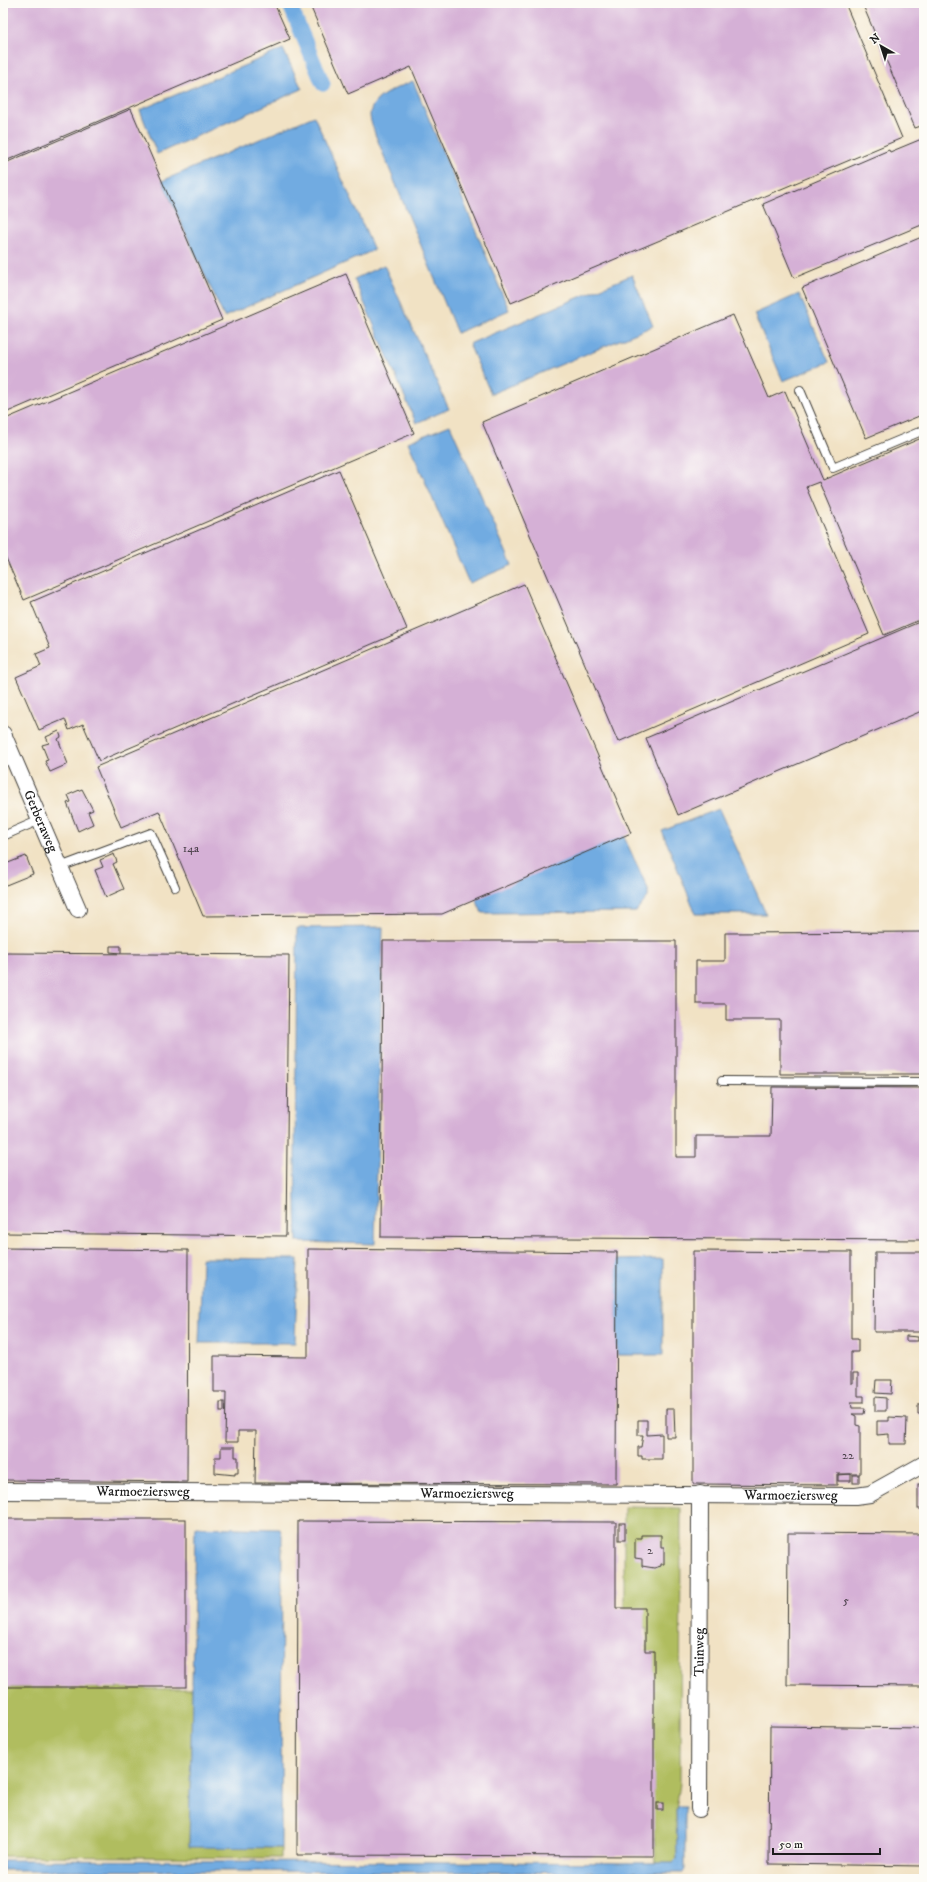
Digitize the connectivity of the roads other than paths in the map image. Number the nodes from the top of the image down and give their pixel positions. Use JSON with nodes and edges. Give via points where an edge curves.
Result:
{"nodes":[{"id":1,"x":800,"y":390,"type":"dead end"},
{"id":2,"x":924,"y":430,"type":"edge"},
{"id":3,"x":3,"y":734,"type":"edge"},
{"id":4,"x":40,"y":820,"type":"junction"},
{"id":5,"x":3,"y":836,"type":"edge"},
{"id":6,"x":60,"y":867,"type":"junction"},
{"id":7,"x":175,"y":887,"type":"dead end"},
{"id":8,"x":78,"y":909,"type":"dead end"},
{"id":9,"x":722,"y":1081,"type":"dead end"},
{"id":10,"x":924,"y":1082,"type":"edge"},
{"id":11,"x":924,"y":1464,"type":"edge"},
{"id":12,"x":3,"y":1491,"type":"edge"},
{"id":13,"x":700,"y":1494,"type":"junction"},
{"id":14,"x":699,"y":1809,"type":"dead end"}],
"edges":[{"from":1,"to":2,"type":"lane","via":[[833,468]]},
{"from":3,"to":4,"type":"street","name":"Gerberaweg"},
{"from":4,"to":5,"type":"lane"},
{"from":4,"to":6,"type":"street","name":"Gerberaweg"},
{"from":6,"to":7,"type":"lane","via":[[151,833]]},
{"from":6,"to":8,"type":"street","name":"Gerberaweg"},
{"from":9,"to":10,"type":"lane"},
{"from":11,"to":13,"type":"street","name":"Warmoeziersweg","via":[[870,1494],[856,1496]]},
{"from":12,"to":13,"type":"street","name":"Warmoeziersweg"},
{"from":13,"to":14,"type":"street","name":"Tuinweg"}]}
